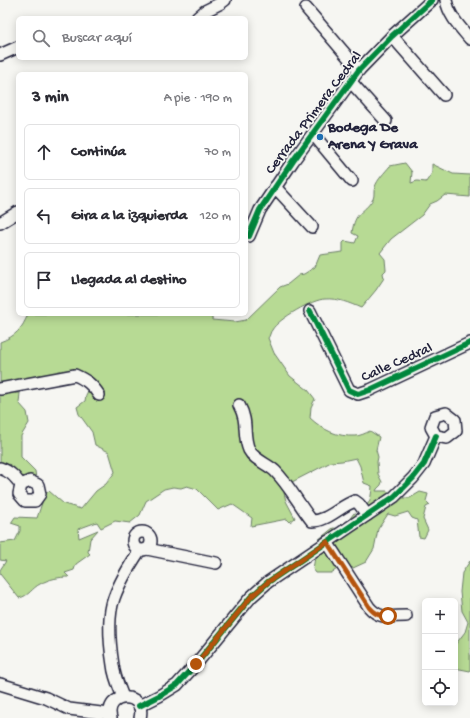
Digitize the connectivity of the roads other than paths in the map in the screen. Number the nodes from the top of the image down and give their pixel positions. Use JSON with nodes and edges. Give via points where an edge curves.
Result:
{"nodes":[{"id":1,"x":225,"y":0,"type":"edge"},
{"id":2,"x":432,"y":0,"type":"edge"},
{"id":3,"x":446,"y":0,"type":"edge"},
{"id":4,"x":306,"y":8,"type":"dead end"},
{"id":5,"x":199,"y":16,"type":"edge"},
{"id":6,"x":392,"y":36,"type":"junction"},
{"id":7,"x":470,"y":39,"type":"edge"},
{"id":8,"x":16,"y":48,"type":"edge"},
{"id":9,"x":0,"y":55,"type":"edge"},
{"id":10,"x":359,"y":70,"type":"junction"},
{"id":11,"x":351,"y":82,"type":"junction"},
{"id":12,"x":444,"y":95,"type":"dead end"},
{"id":13,"x":386,"y":121,"type":"dead end"},
{"id":14,"x":313,"y":134,"type":"junction"},
{"id":15,"x":352,"y":181,"type":"dead end"},
{"id":16,"x":275,"y":187,"type":"junction"},
{"id":17,"x":16,"y":213,"type":"edge"},
{"id":18,"x":0,"y":223,"type":"edge"},
{"id":19,"x":312,"y":227,"type":"dead end"},
{"id":20,"x":249,"y":236,"type":"dead end"},
{"id":21,"x":310,"y":311,"type":"dead end"},
{"id":22,"x":470,"y":344,"type":"edge"},
{"id":23,"x":0,"y":389,"type":"edge"},
{"id":24,"x":99,"y":394,"type":"dead end"},
{"id":25,"x":239,"y":405,"type":"dead end"},
{"id":26,"x":436,"y":436,"type":"dead end"},
{"id":27,"x":0,"y":468,"type":"edge"},
{"id":28,"x":21,"y":485,"type":"dead end"},
{"id":29,"x":367,"y":515,"type":"junction"},
{"id":30,"x":327,"y":542,"type":"junction"},
{"id":31,"x":216,"y":562,"type":"dead end"},
{"id":32,"x":406,"y":616,"type":"dead end"},
{"id":33,"x":0,"y":684,"type":"edge"},
{"id":34,"x":123,"y":697,"type":"junction"},
{"id":35,"x":139,"y":706,"type":"junction"},
{"id":36,"x":110,"y":716,"type":"edge"},
{"id":37,"x":140,"y":718,"type":"edge"}],
"edges":[{"from":1,"to":5,"type":"street"},
{"from":2,"to":6,"type":"street","name":"Cerrada Primera Cedral"},
{"from":3,"to":7,"type":"street","via":[[454,20]]},
{"from":4,"to":10,"type":"street"},
{"from":6,"to":10,"type":"street","name":"Cerrada Primera Cedral"},
{"from":6,"to":12,"type":"street"},
{"from":8,"to":9,"type":"street"},
{"from":10,"to":11,"type":"street","name":"Cerrada Primera Cedral"},
{"from":11,"to":13,"type":"street"},
{"from":11,"to":14,"type":"street","name":"Cerrada Primera Cedral"},
{"from":14,"to":15,"type":"street"},
{"from":14,"to":16,"type":"street","name":"Cerrada Primera Cedral"},
{"from":16,"to":19,"type":"street"},
{"from":16,"to":20,"type":"street","name":"Cerrada Primera Cedral","via":[[260,210]]},
{"from":17,"to":18,"type":"street"},
{"from":21,"to":22,"type":"street","name":"Calle Cedral","via":[[349,390],[358,394]]},
{"from":23,"to":24,"type":"street","via":[[75,375],[86,379]]},
{"from":25,"to":29,"type":"street","via":[[246,422],[246,440],[250,452],[281,477],[312,521],[320,521],[355,502]]},
{"from":26,"to":29,"type":"street","via":[[424,464],[413,478],[394,497]]},
{"from":27,"to":28,"type":"street","via":[[13,475]]},
{"from":29,"to":30,"type":"street"},
{"from":30,"to":32,"type":"street","via":[[374,614]]},
{"from":30,"to":35,"type":"street","via":[[268,582],[251,597],[177,685]]},
{"from":31,"to":34,"type":"street","via":[[143,549],[125,574],[110,613],[113,666]]},
{"from":33,"to":36,"type":"street","via":[[46,698],[69,709]]},
{"from":34,"to":35,"type":"street","via":[[131,698]]},
{"from":34,"to":36,"type":"street","via":[[111,706]]},
{"from":35,"to":37,"type":"street"}]}
